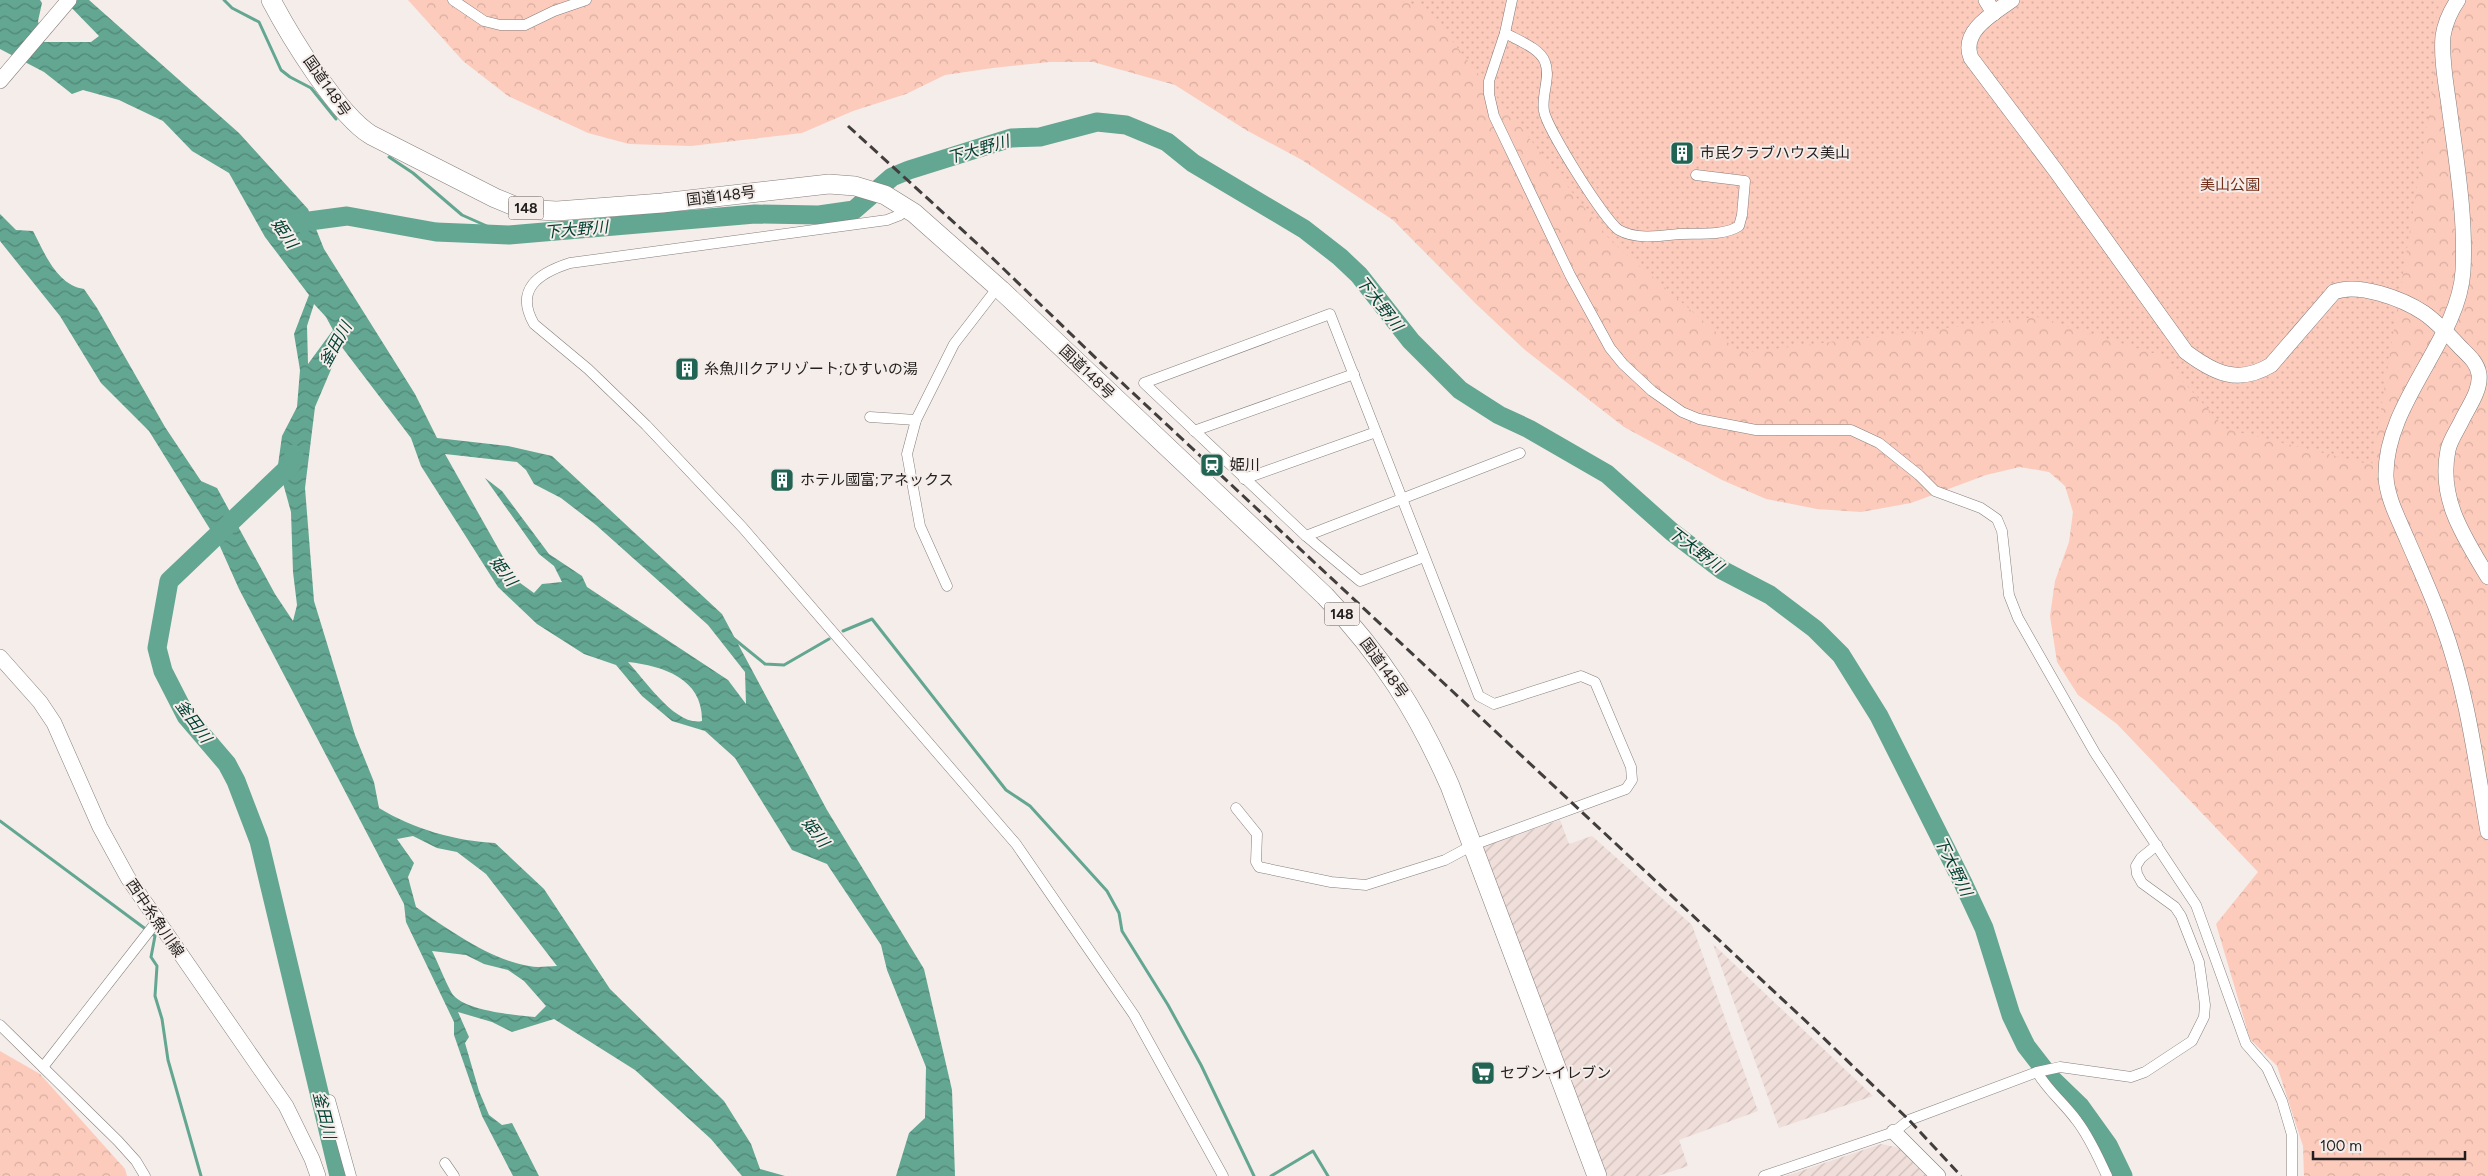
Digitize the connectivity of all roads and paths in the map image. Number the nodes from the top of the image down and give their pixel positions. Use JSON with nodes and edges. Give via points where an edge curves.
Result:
{"nodes":[{"id":1,"x":69,"y":0,"type":"edge"},
{"id":2,"x":271,"y":0,"type":"edge"},
{"id":3,"x":453,"y":0,"type":"edge"},
{"id":4,"x":586,"y":0,"type":"edge"},
{"id":5,"x":1512,"y":0,"type":"edge"},
{"id":6,"x":2012,"y":0,"type":"edge"},
{"id":7,"x":2458,"y":0,"type":"edge"},
{"id":8,"x":1990,"y":6,"type":"edge"},
{"id":9,"x":1505,"y":33,"type":"junction"},
{"id":10,"x":0,"y":81,"type":"edge"},
{"id":11,"x":1696,"y":176,"type":"dead end"},
{"id":12,"x":905,"y":206,"type":"junction"},
{"id":13,"x":998,"y":287,"type":"junction"},
{"id":14,"x":2444,"y":330,"type":"junction"},
{"id":15,"x":1354,"y":374,"type":"junction"},
{"id":16,"x":870,"y":417,"type":"dead end"},
{"id":17,"x":916,"y":420,"type":"junction"},
{"id":18,"x":1194,"y":431,"type":"junction"},
{"id":19,"x":1376,"y":432,"type":"junction"},
{"id":20,"x":1520,"y":453,"type":"dead end"},
{"id":21,"x":1244,"y":479,"type":"junction"},
{"id":22,"x":1404,"y":500,"type":"junction"},
{"id":23,"x":1306,"y":536,"type":"junction"},
{"id":24,"x":1424,"y":557,"type":"junction"},
{"id":25,"x":2488,"y":577,"type":"edge"},
{"id":26,"x":947,"y":586,"type":"dead end"},
{"id":27,"x":0,"y":657,"type":"edge"},
{"id":28,"x":1236,"y":808,"type":"dead end"},
{"id":29,"x":2488,"y":832,"type":"edge"},
{"id":30,"x":1473,"y":845,"type":"junction"},
{"id":31,"x":2156,"y":845,"type":"junction"},
{"id":32,"x":157,"y":921,"type":"junction"},
{"id":33,"x":0,"y":1025,"type":"edge"},
{"id":34,"x":43,"y":1067,"type":"junction"},
{"id":35,"x":2037,"y":1072,"type":"junction"},
{"id":36,"x":330,"y":1100,"type":"dead end"},
{"id":37,"x":1894,"y":1132,"type":"junction"},
{"id":38,"x":445,"y":1163,"type":"dead end"},
{"id":39,"x":145,"y":1176,"type":"edge"},
{"id":40,"x":318,"y":1176,"type":"edge"},
{"id":41,"x":351,"y":1176,"type":"edge"},
{"id":42,"x":454,"y":1176,"type":"edge"},
{"id":43,"x":1223,"y":1176,"type":"edge"},
{"id":44,"x":1597,"y":1176,"type":"edge"},
{"id":45,"x":1764,"y":1176,"type":"edge"},
{"id":46,"x":1938,"y":1176,"type":"edge"},
{"id":47,"x":2107,"y":1176,"type":"edge"},
{"id":48,"x":2292,"y":1176,"type":"edge"}],
"edges":[{"from":1,"to":10,"type":"street"},
{"from":2,"to":12,"type":"highway","name":"国道148号","number":"148","via":[[289,32],[355,124],[371,136],[517,207],[557,211],[829,184],[866,188]]},
{"from":3,"to":4,"type":"street","via":[[484,22],[500,25],[525,25]]},
{"from":5,"to":9,"type":"street"},
{"from":6,"to":8,"type":"street"},
{"from":7,"to":14,"type":"street","via":[[2443,37],[2463,218],[2463,273],[2456,302]]},
{"from":8,"to":14,"type":"street","via":[[1971,37],[1969,53],[1974,64],[2186,352],[2202,364],[2222,375],[2260,372],[2272,365],[2334,292],[2343,288],[2363,289],[2395,300],[2423,313]]},
{"from":9,"to":11,"type":"street","via":[[1535,50],[1545,62],[1544,111],[1594,200],[1613,225],[1623,232],[1647,236],[1725,231],[1739,226],[1746,181]]},
{"from":9,"to":31,"type":"street","via":[[1489,80],[1494,116],[1566,267],[1610,348],[1652,391],[1682,412],[1699,419],[1756,430],[1851,430],[1878,443],[1934,491],[1981,508],[1997,519],[2002,531],[2009,595],[2018,618],[2095,753]]},
{"from":12,"to":13,"type":"highway","name":"国道148号","number":"148"},
{"from":12,"to":43,"type":"street","via":[[900,215],[887,220],[570,264],[550,270],[532,284],[526,303],[529,316],[646,425],[743,528],[1016,844],[1134,1015]]},
{"from":13,"to":17,"type":"street","via":[[954,344]]},
{"from":13,"to":30,"type":"highway","name":"国道148号","number":"148","via":[[1352,624],[1413,709]]},
{"from":14,"to":25,"type":"street","via":[[2477,365],[2479,375],[2479,386],[2448,449],[2445,474],[2456,524]]},
{"from":14,"to":29,"type":"street","via":[[2399,419],[2387,456],[2386,479],[2395,512],[2442,622],[2459,675]]},
{"from":15,"to":18,"type":"street"},
{"from":15,"to":18,"type":"street","via":[[1330,314],[1144,383]]},
{"from":15,"to":19,"type":"street"},
{"from":16,"to":17,"type":"street"},
{"from":17,"to":26,"type":"street","via":[[907,454],[917,514]]},
{"from":18,"to":21,"type":"street"},
{"from":19,"to":21,"type":"street"},
{"from":19,"to":22,"type":"street"},
{"from":20,"to":22,"type":"street"},
{"from":21,"to":23,"type":"street"},
{"from":22,"to":23,"type":"street"},
{"from":22,"to":24,"type":"street"},
{"from":23,"to":24,"type":"street","via":[[1360,581]]},
{"from":24,"to":30,"type":"street","via":[[1479,696],[1494,704],[1581,676],[1595,682],[1630,767],[1632,780],[1626,789]]},
{"from":27,"to":32,"type":"street","name":"西中糸魚川線","via":[[54,723],[113,852]]},
{"from":28,"to":30,"type":"street","via":[[1257,834],[1256,862],[1259,867],[1331,882],[1366,885],[1445,860]]},
{"from":30,"to":44,"type":"highway","name":"国道148号","number":"148"},
{"from":31,"to":35,"type":"street","via":[[2141,858],[2136,866],[2137,874],[2142,883],[2175,907],[2181,916],[2199,962],[2205,1004],[2200,1029],[2192,1041],[2145,1072],[2130,1077],[2060,1067]]},
{"from":31,"to":48,"type":"street","via":[[2196,905],[2246,1044],[2267,1068],[2282,1101],[2292,1135]]},
{"from":32,"to":34,"type":"street"},
{"from":32,"to":40,"type":"street","name":"西中糸魚川線","via":[[286,1106]]},
{"from":33,"to":34,"type":"street"},
{"from":34,"to":39,"type":"street","via":[[136,1160]]},
{"from":35,"to":37,"type":"street","via":[[1908,1120]]},
{"from":35,"to":47,"type":"street","via":[[2047,1089],[2076,1119]]},
{"from":36,"to":41,"type":"street"},
{"from":37,"to":45,"type":"street"},
{"from":37,"to":46,"type":"street"},
{"from":38,"to":42,"type":"street"}]}
